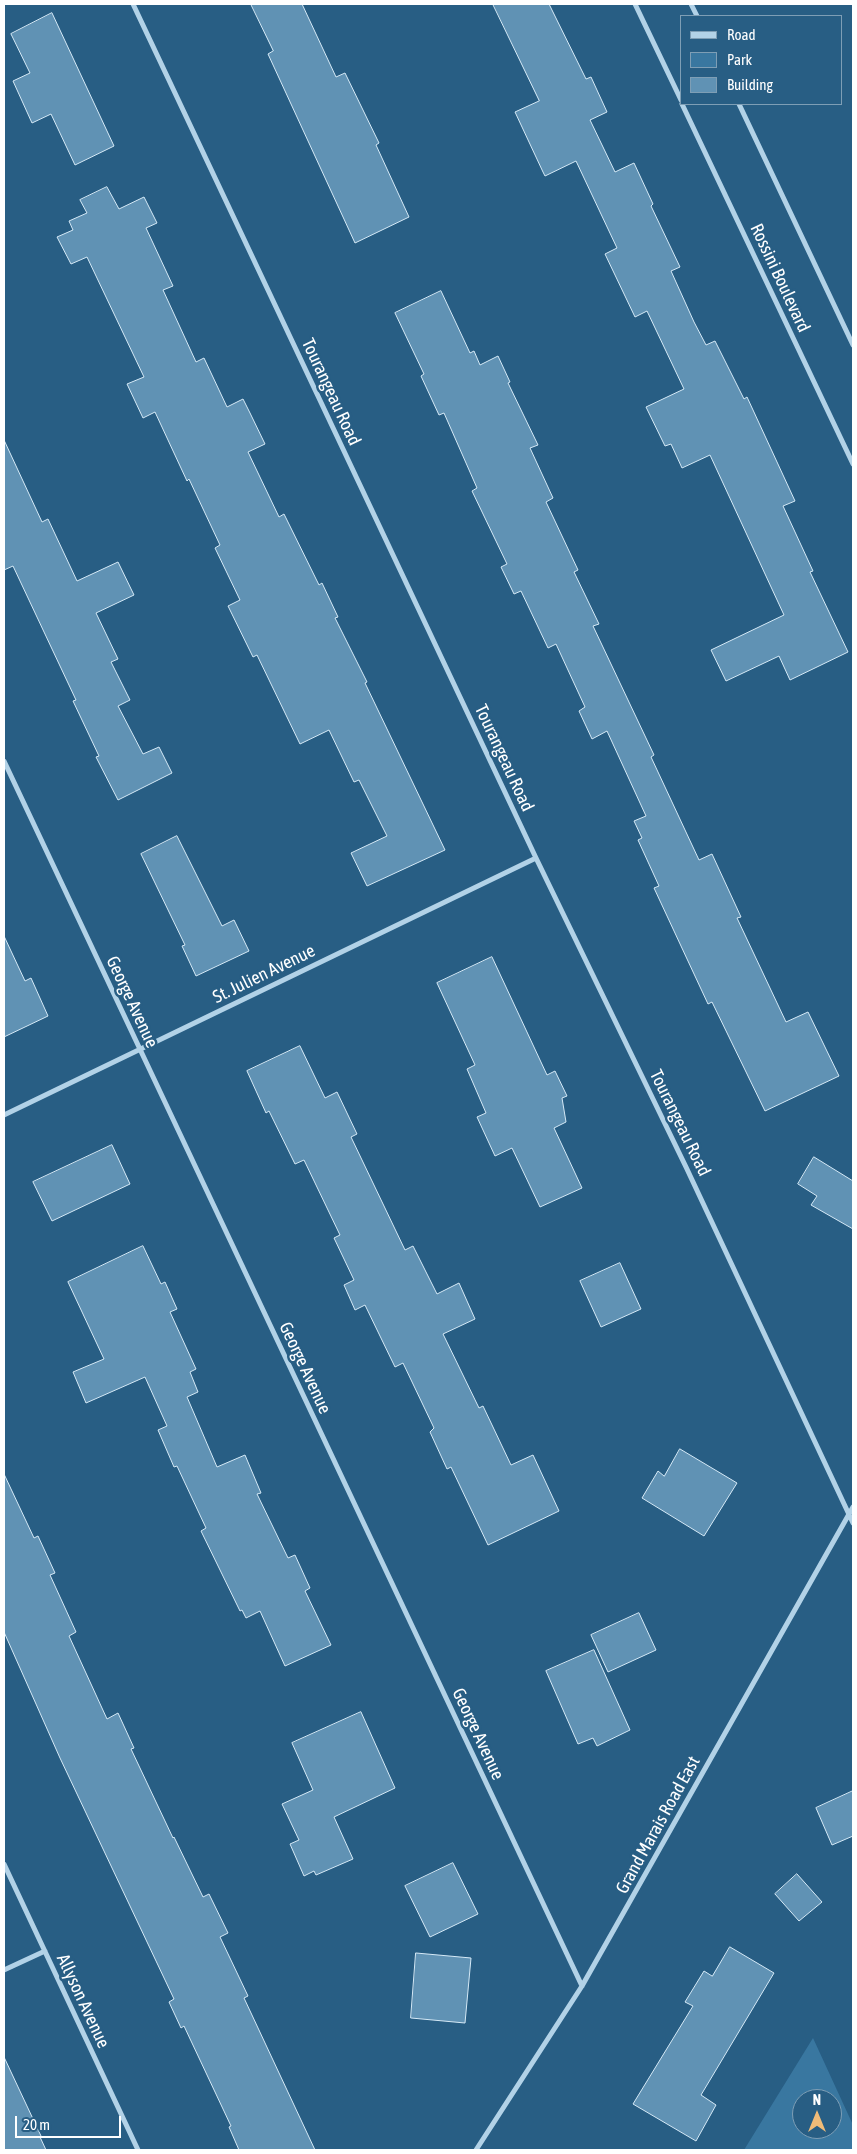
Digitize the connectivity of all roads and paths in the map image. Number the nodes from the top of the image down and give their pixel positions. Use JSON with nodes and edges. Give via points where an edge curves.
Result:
{"nodes":[{"id":1,"x":133,"y":4,"type":"edge"},
{"id":2,"x":635,"y":4,"type":"edge"},
{"id":3,"x":680,"y":98,"type":"edge"},
{"id":4,"x":682,"y":105,"type":"edge"},
{"id":5,"x":739,"y":105,"type":"edge"},
{"id":6,"x":853,"y":345,"type":"edge"},
{"id":7,"x":853,"y":464,"type":"edge"},
{"id":8,"x":4,"y":762,"type":"edge"},
{"id":9,"x":536,"y":858,"type":"junction"},
{"id":10,"x":140,"y":1049,"type":"junction"},
{"id":11,"x":4,"y":1115,"type":"edge"},
{"id":12,"x":853,"y":1507,"type":"edge"},
{"id":13,"x":848,"y":1515,"type":"junction"},
{"id":14,"x":853,"y":1523,"type":"edge"},
{"id":15,"x":4,"y":1864,"type":"edge"},
{"id":16,"x":44,"y":1951,"type":"junction"},
{"id":17,"x":4,"y":1970,"type":"edge"},
{"id":18,"x":582,"y":1986,"type":"junction"},
{"id":19,"x":138,"y":2150,"type":"edge"},
{"id":20,"x":476,"y":2150,"type":"edge"}],
"edges":[{"from":1,"to":9,"type":"street","name":"Tourangeau Road"},
{"from":2,"to":3,"type":"street"},
{"from":4,"to":7,"type":"street","name":"Rossini Boulevard"},
{"from":5,"to":6,"type":"street"},
{"from":8,"to":10,"type":"street","name":"George Avenue"},
{"from":9,"to":10,"type":"street","name":"St. Julien Avenue"},
{"from":9,"to":13,"type":"street","name":"Tourangeau Road","via":[[686,1166]]},
{"from":10,"to":11,"type":"street","name":"St. Julien Avenue"},
{"from":10,"to":18,"type":"street","name":"George Avenue"},
{"from":12,"to":13,"type":"street","name":"Grand Marais Road East"},
{"from":13,"to":14,"type":"street","name":"Tourangeau Road"},
{"from":13,"to":18,"type":"street","name":"Grand Marais Road East"},
{"from":15,"to":16,"type":"street","name":"Allyson Avenue"},
{"from":16,"to":17,"type":"street"},
{"from":16,"to":19,"type":"street","name":"Allyson Avenue"},
{"from":18,"to":20,"type":"street","name":"Grand Marais Road East"}]}
